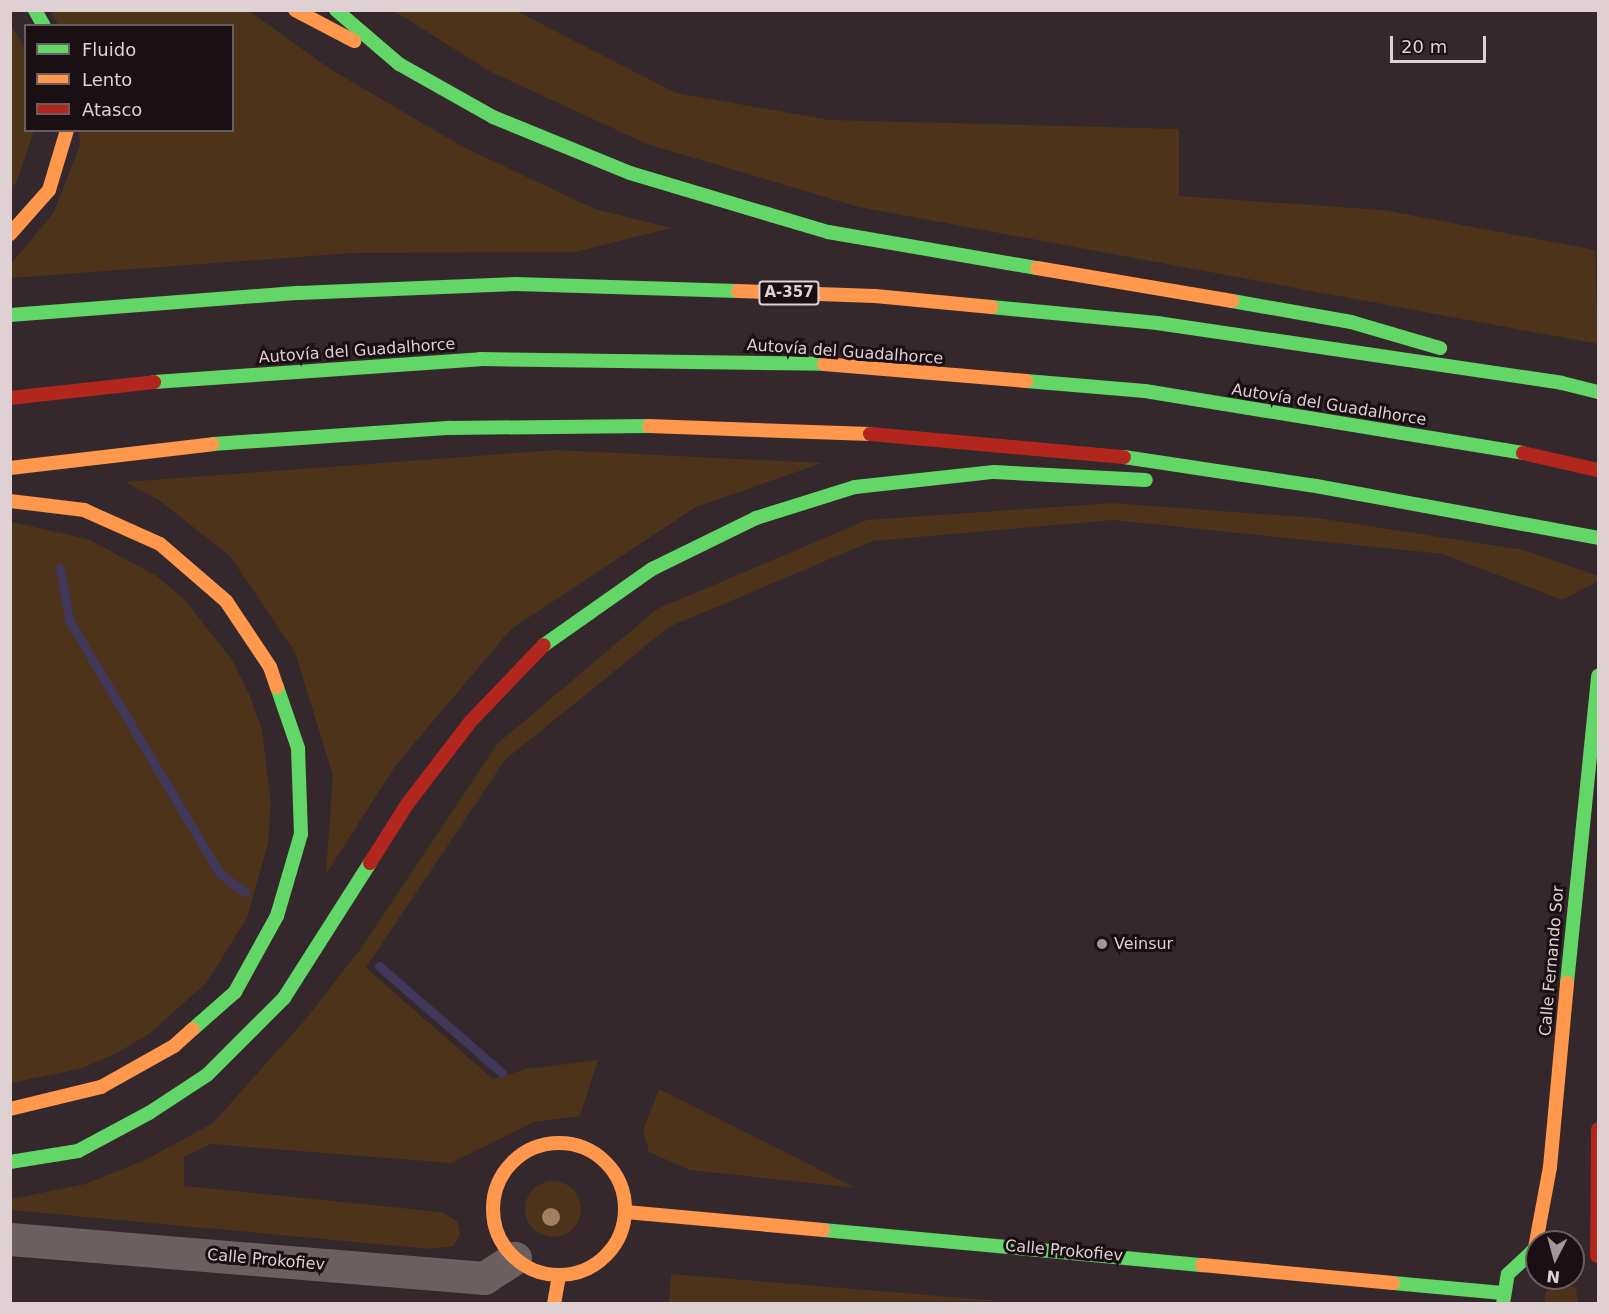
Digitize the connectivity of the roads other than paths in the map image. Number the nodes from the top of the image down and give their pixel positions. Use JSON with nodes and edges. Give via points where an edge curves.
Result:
{"nodes":[{"id":1,"x":35,"y":10,"type":"edge"},
{"id":2,"x":295,"y":10,"type":"edge"},
{"id":3,"x":336,"y":10,"type":"edge"},
{"id":4,"x":43,"y":24,"type":"edge"},
{"id":5,"x":399,"y":64,"type":"junction"},
{"id":6,"x":65,"y":132,"type":"edge"},
{"id":7,"x":10,"y":234,"type":"edge"},
{"id":8,"x":10,"y":315,"type":"edge"},
{"id":9,"x":1562,"y":383,"type":"junction"},
{"id":10,"x":1599,"y":392,"type":"edge"},
{"id":11,"x":10,"y":398,"type":"edge"},
{"id":12,"x":10,"y":468,"type":"edge"},
{"id":13,"x":1599,"y":470,"type":"edge"},
{"id":14,"x":1316,"y":486,"type":"junction"},
{"id":15,"x":10,"y":501,"type":"edge"},
{"id":16,"x":1599,"y":538,"type":"edge"},
{"id":17,"x":1599,"y":676,"type":"edge"},
{"id":18,"x":10,"y":1109,"type":"edge"},
{"id":19,"x":149,"y":1113,"type":"junction"},
{"id":20,"x":91,"y":1126,"type":"dead end"},
{"id":21,"x":1599,"y":1129,"type":"edge"},
{"id":22,"x":10,"y":1162,"type":"edge"},
{"id":23,"x":626,"y":1212,"type":"junction"},
{"id":24,"x":1539,"y":1230,"type":"edge"},
{"id":25,"x":10,"y":1239,"type":"edge"},
{"id":26,"x":1585,"y":1249,"type":"edge"},
{"id":27,"x":1598,"y":1257,"type":"edge"},
{"id":28,"x":515,"y":1258,"type":"junction"},
{"id":29,"x":1525,"y":1258,"type":"edge"},
{"id":30,"x":559,"y":1275,"type":"junction"},
{"id":31,"x":1503,"y":1298,"type":"edge"},
{"id":32,"x":554,"y":1304,"type":"edge"}],
"edges":[{"from":1,"to":4,"type":"main road"},
{"from":2,"to":5,"type":"main road"},
{"from":3,"to":5,"type":"main road"},
{"from":5,"to":9,"type":"main road","via":[[493,117],[630,173],[828,232],[1351,322]]},
{"from":6,"to":7,"type":"main road","via":[[49,190]]},
{"from":8,"to":9,"type":"main road","number":"A-357","via":[[299,293],[516,284],[875,296],[1157,323]]},
{"from":9,"to":10,"type":"main road","number":"A-357"},
{"from":11,"to":13,"type":"main road","name":"Autovía del Guadalhorce","via":[[199,377],[480,359],[798,362],[1145,392],[1552,458]]},
{"from":12,"to":14,"type":"main road","via":[[212,444],[450,428],[675,426],[890,435],[1082,452]]},
{"from":14,"to":16,"type":"main road"},
{"from":14,"to":19,"type":"main road","via":[[994,472],[855,487],[756,518],[652,569],[543,645],[471,721],[408,803],[284,998],[207,1075]]},
{"from":15,"to":18,"type":"main road","via":[[84,510],[160,544],[226,601],[270,668],[298,748],[301,834],[277,916],[235,992],[174,1046],[101,1087]]},
{"from":17,"to":24,"type":"main road","name":"Calle Fernando Sor","via":[[1587,759],[1550,1167]]},
{"from":19,"to":20,"type":"main road"},
{"from":19,"to":22,"type":"main road","via":[[78,1151]]},
{"from":21,"to":27,"type":"main road","via":[[1595,1174]]},
{"from":23,"to":28,"type":"main road","via":[[623,1190],[613,1170],[596,1154],[576,1145],[554,1143],[533,1148],[514,1160],[501,1178],[494,1198],[494,1220],[501,1241]]},
{"from":23,"to":30,"type":"main road","via":[[621,1232],[597,1263]]},
{"from":23,"to":31,"type":"main road","name":"Calle Prokofiev"},
{"from":25,"to":28,"type":"street","name":"Calle Prokofiev","via":[[484,1278]]},
{"from":26,"to":27,"type":"main road"},
{"from":28,"to":30,"type":"main road","via":[[528,1267]]},
{"from":29,"to":31,"type":"main road","via":[[1508,1274]]},
{"from":30,"to":32,"type":"main road"}]}
